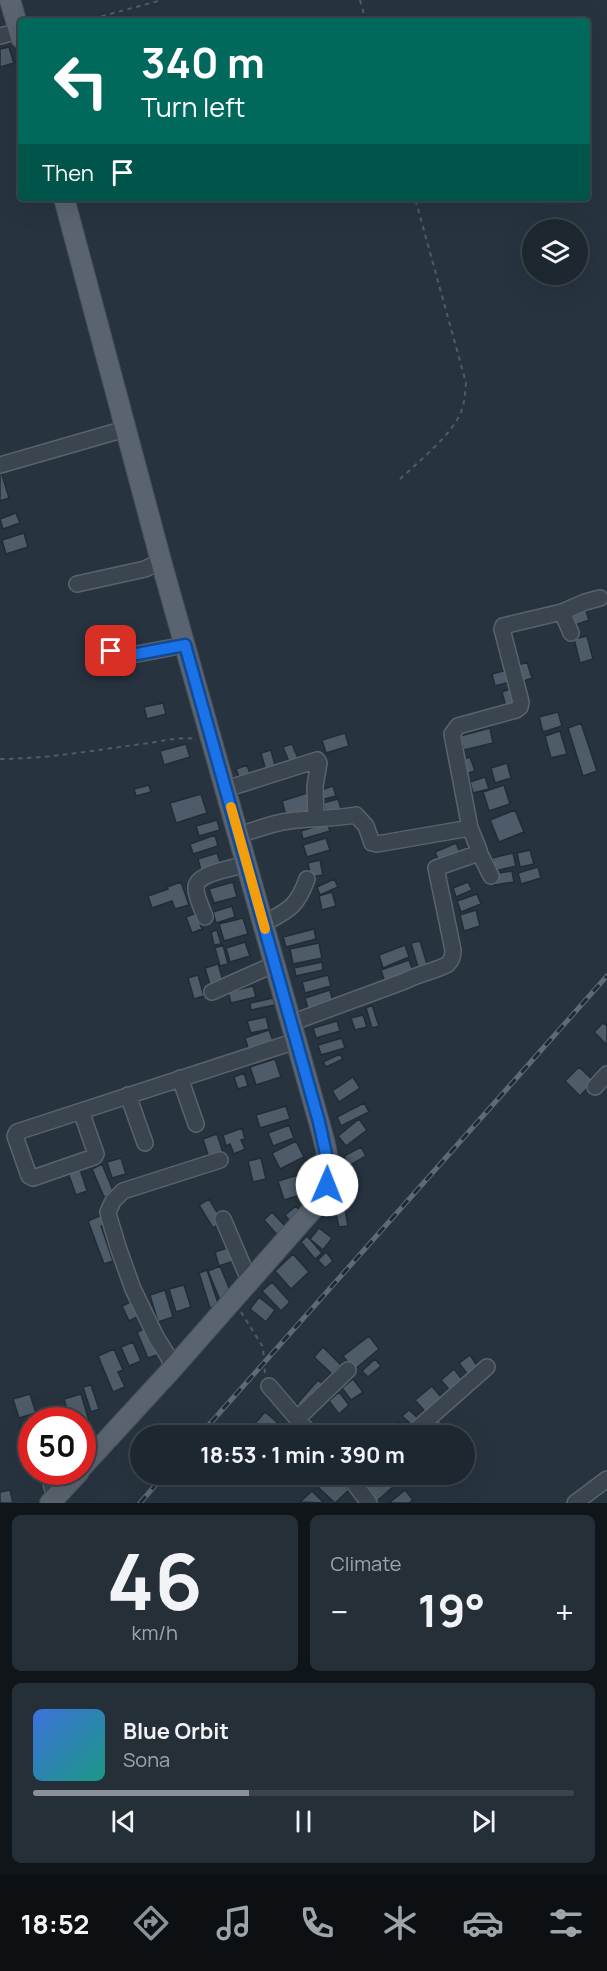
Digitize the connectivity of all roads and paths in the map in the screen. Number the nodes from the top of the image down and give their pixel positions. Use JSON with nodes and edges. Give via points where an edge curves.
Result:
{"nodes":[{"id":1,"x":10,"y":0,"type":"edge"},
{"id":2,"x":162,"y":0,"type":"edge"},
{"id":3,"x":360,"y":0,"type":"edge"},
{"id":4,"x":95,"y":18,"type":"edge"},
{"id":5,"x":365,"y":18,"type":"edge"},
{"id":6,"x":18,"y":27,"type":"edge"},
{"id":7,"x":18,"y":34,"type":"edge"},
{"id":8,"x":0,"y":36,"type":"edge"},
{"id":9,"x":65,"y":201,"type":"edge"},
{"id":10,"x":416,"y":201,"type":"edge"},
{"id":11,"x":125,"y":429,"type":"junction"},
{"id":12,"x":0,"y":465,"type":"edge"},
{"id":13,"x":400,"y":479,"type":"dead end"},
{"id":14,"x":161,"y":561,"type":"junction"},
{"id":15,"x":77,"y":584,"type":"dead end"},
{"id":16,"x":600,"y":598,"type":"dead end"},
{"id":17,"x":562,"y":612,"type":"junction"},
{"id":18,"x":571,"y":633,"type":"dead end"},
{"id":19,"x":185,"y":645,"type":"junction"},
{"id":20,"x":111,"y":651,"type":"dead end"},
{"id":21,"x":213,"y":743,"type":"junction"},
{"id":22,"x":0,"y":759,"type":"edge"},
{"id":23,"x":226,"y":789,"type":"junction"},
{"id":24,"x":316,"y":817,"type":"junction"},
{"id":25,"x":470,"y":828,"type":"junction"},
{"id":26,"x":238,"y":835,"type":"junction"},
{"id":27,"x":479,"y":852,"type":"junction"},
{"id":28,"x":247,"y":864,"type":"junction"},
{"id":29,"x":492,"y":876,"type":"dead end"},
{"id":30,"x":307,"y":879,"type":"dead end"},
{"id":31,"x":205,"y":917,"type":"dead end"},
{"id":32,"x":263,"y":924,"type":"junction"},
{"id":33,"x":275,"y":964,"type":"junction"},
{"id":34,"x":212,"y":992,"type":"dead end"},
{"id":35,"x":293,"y":1032,"type":"junction"},
{"id":36,"x":607,"y":1074,"type":"edge"},
{"id":37,"x":180,"y":1078,"type":"junction"},
{"id":38,"x":596,"y":1087,"type":"dead end"},
{"id":39,"x":128,"y":1095,"type":"junction"},
{"id":40,"x":81,"y":1111,"type":"junction"},
{"id":41,"x":196,"y":1124,"type":"dead end"},
{"id":42,"x":145,"y":1143,"type":"dead end"},
{"id":43,"x":220,"y":1160,"type":"dead end"},
{"id":44,"x":223,"y":1219,"type":"dead end"},
{"id":45,"x":249,"y":1280,"type":"junction"},
{"id":46,"x":233,"y":1300,"type":"junction"},
{"id":47,"x":486,"y":1367,"type":"dead end"},
{"id":48,"x":173,"y":1368,"type":"junction"},
{"id":49,"x":348,"y":1370,"type":"dead end"},
{"id":50,"x":272,"y":1389,"type":"joint"},
{"id":51,"x":297,"y":1419,"type":"junction"},
{"id":52,"x":302,"y":1425,"type":"edge"},
{"id":53,"x":421,"y":1425,"type":"edge"},
{"id":54,"x":96,"y":1452,"type":"edge"},
{"id":55,"x":607,"y":1479,"type":"edge"},
{"id":56,"x":50,"y":1485,"type":"edge"},
{"id":57,"x":67,"y":1485,"type":"edge"},
{"id":58,"x":53,"y":1500,"type":"edge"},
{"id":59,"x":575,"y":1503,"type":"edge"}],
"edges":[{"from":1,"to":6,"type":"main road"},
{"from":2,"to":4,"type":"path"},
{"from":3,"to":5,"type":"path"},
{"from":7,"to":8,"type":"street"},
{"from":9,"to":11,"type":"main road"},
{"from":10,"to":13,"type":"path","via":[[466,383],[461,414],[441,440]]},
{"from":11,"to":12,"type":"street"},
{"from":11,"to":14,"type":"main road"},
{"from":14,"to":15,"type":"street","via":[[145,569]]},
{"from":14,"to":19,"type":"main road"},
{"from":16,"to":17,"type":"street"},
{"from":17,"to":18,"type":"street"},
{"from":17,"to":25,"type":"street","via":[[503,626],[520,707],[454,729]]},
{"from":19,"to":20,"type":"street","via":[[137,654]]},
{"from":19,"to":21,"type":"main road"},
{"from":21,"to":22,"type":"path","via":[[183,737]]},
{"from":21,"to":23,"type":"main road"},
{"from":23,"to":24,"type":"street","via":[[317,760]]},
{"from":23,"to":26,"type":"main road"},
{"from":24,"to":25,"type":"street","via":[[356,815],[376,844]]},
{"from":24,"to":26,"type":"street"},
{"from":25,"to":27,"type":"street"},
{"from":26,"to":28,"type":"main road"},
{"from":27,"to":29,"type":"street"},
{"from":27,"to":35,"type":"street","via":[[436,868],[453,950],[447,964]]},
{"from":28,"to":31,"type":"street","via":[[206,875],[197,882],[195,887]]},
{"from":28,"to":32,"type":"main road"},
{"from":30,"to":32,"type":"street","via":[[298,901]]},
{"from":32,"to":33,"type":"main road"},
{"from":33,"to":34,"type":"street"},
{"from":33,"to":35,"type":"main road"},
{"from":35,"to":37,"type":"street"},
{"from":35,"to":45,"type":"main road","via":[[327,1152],[327,1185],[320,1201]]},
{"from":36,"to":38,"type":"street"},
{"from":37,"to":39,"type":"street"},
{"from":37,"to":41,"type":"street"},
{"from":39,"to":40,"type":"street"},
{"from":39,"to":42,"type":"street"},
{"from":40,"to":40,"type":"street","via":[[94,1157],[33,1178],[29,1176],[17,1132]]},
{"from":43,"to":48,"type":"street","via":[[123,1191],[108,1212],[133,1289]]},
{"from":44,"to":45,"type":"street"},
{"from":45,"to":46,"type":"main road"},
{"from":46,"to":48,"type":"main road"},
{"from":46,"to":50,"type":"path","via":[[263,1347],[264,1372]]},
{"from":47,"to":53,"type":"street"},
{"from":48,"to":54,"type":"main road"},
{"from":49,"to":51,"type":"street"},
{"from":50,"to":51,"type":"street"},
{"from":51,"to":52,"type":"street"},
{"from":55,"to":59,"type":"street"},
{"from":56,"to":58,"type":"street"},
{"from":57,"to":58,"type":"main road"}]}
